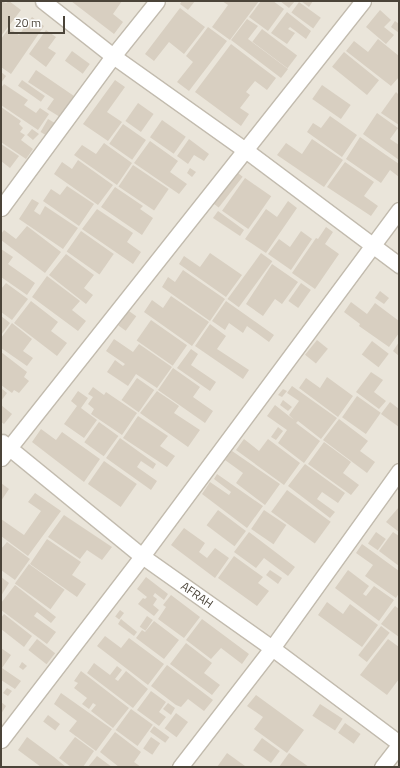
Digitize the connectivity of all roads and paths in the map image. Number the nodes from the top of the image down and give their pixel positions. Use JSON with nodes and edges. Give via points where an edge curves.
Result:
{"nodes":[{"id":1,"x":43,"y":1,"type":"edge"},
{"id":2,"x":157,"y":1,"type":"edge"},
{"id":3,"x":363,"y":1,"type":"edge"},
{"id":4,"x":113,"y":56,"type":"junction"},
{"id":5,"x":244,"y":149,"type":"junction"},
{"id":6,"x":1,"y":208,"type":"edge"},
{"id":7,"x":399,"y":210,"type":"edge"},
{"id":8,"x":372,"y":245,"type":"junction"},
{"id":9,"x":399,"y":265,"type":"edge"},
{"id":10,"x":4,"y":449,"type":"edge"},
{"id":11,"x":399,"y":471,"type":"edge"},
{"id":12,"x":142,"y":556,"type":"junction"},
{"id":13,"x":272,"y":648,"type":"junction"},
{"id":14,"x":1,"y":740,"type":"edge"},
{"id":15,"x":399,"y":744,"type":"edge"},
{"id":16,"x":180,"y":767,"type":"edge"},
{"id":17,"x":382,"y":767,"type":"edge"}],
"edges":[{"from":1,"to":4,"type":"street"},
{"from":2,"to":4,"type":"street"},
{"from":3,"to":5,"type":"street"},
{"from":4,"to":5,"type":"street"},
{"from":4,"to":6,"type":"street"},
{"from":5,"to":8,"type":"street"},
{"from":5,"to":10,"type":"street"},
{"from":7,"to":8,"type":"street"},
{"from":8,"to":9,"type":"street"},
{"from":8,"to":12,"type":"street"},
{"from":10,"to":12,"type":"street","name":"AFRAH"},
{"from":11,"to":13,"type":"street"},
{"from":12,"to":13,"type":"street","name":"AFRAH"},
{"from":12,"to":14,"type":"street"},
{"from":13,"to":15,"type":"street","name":"AFRAH"},
{"from":13,"to":16,"type":"street"},
{"from":15,"to":17,"type":"street"}]}
